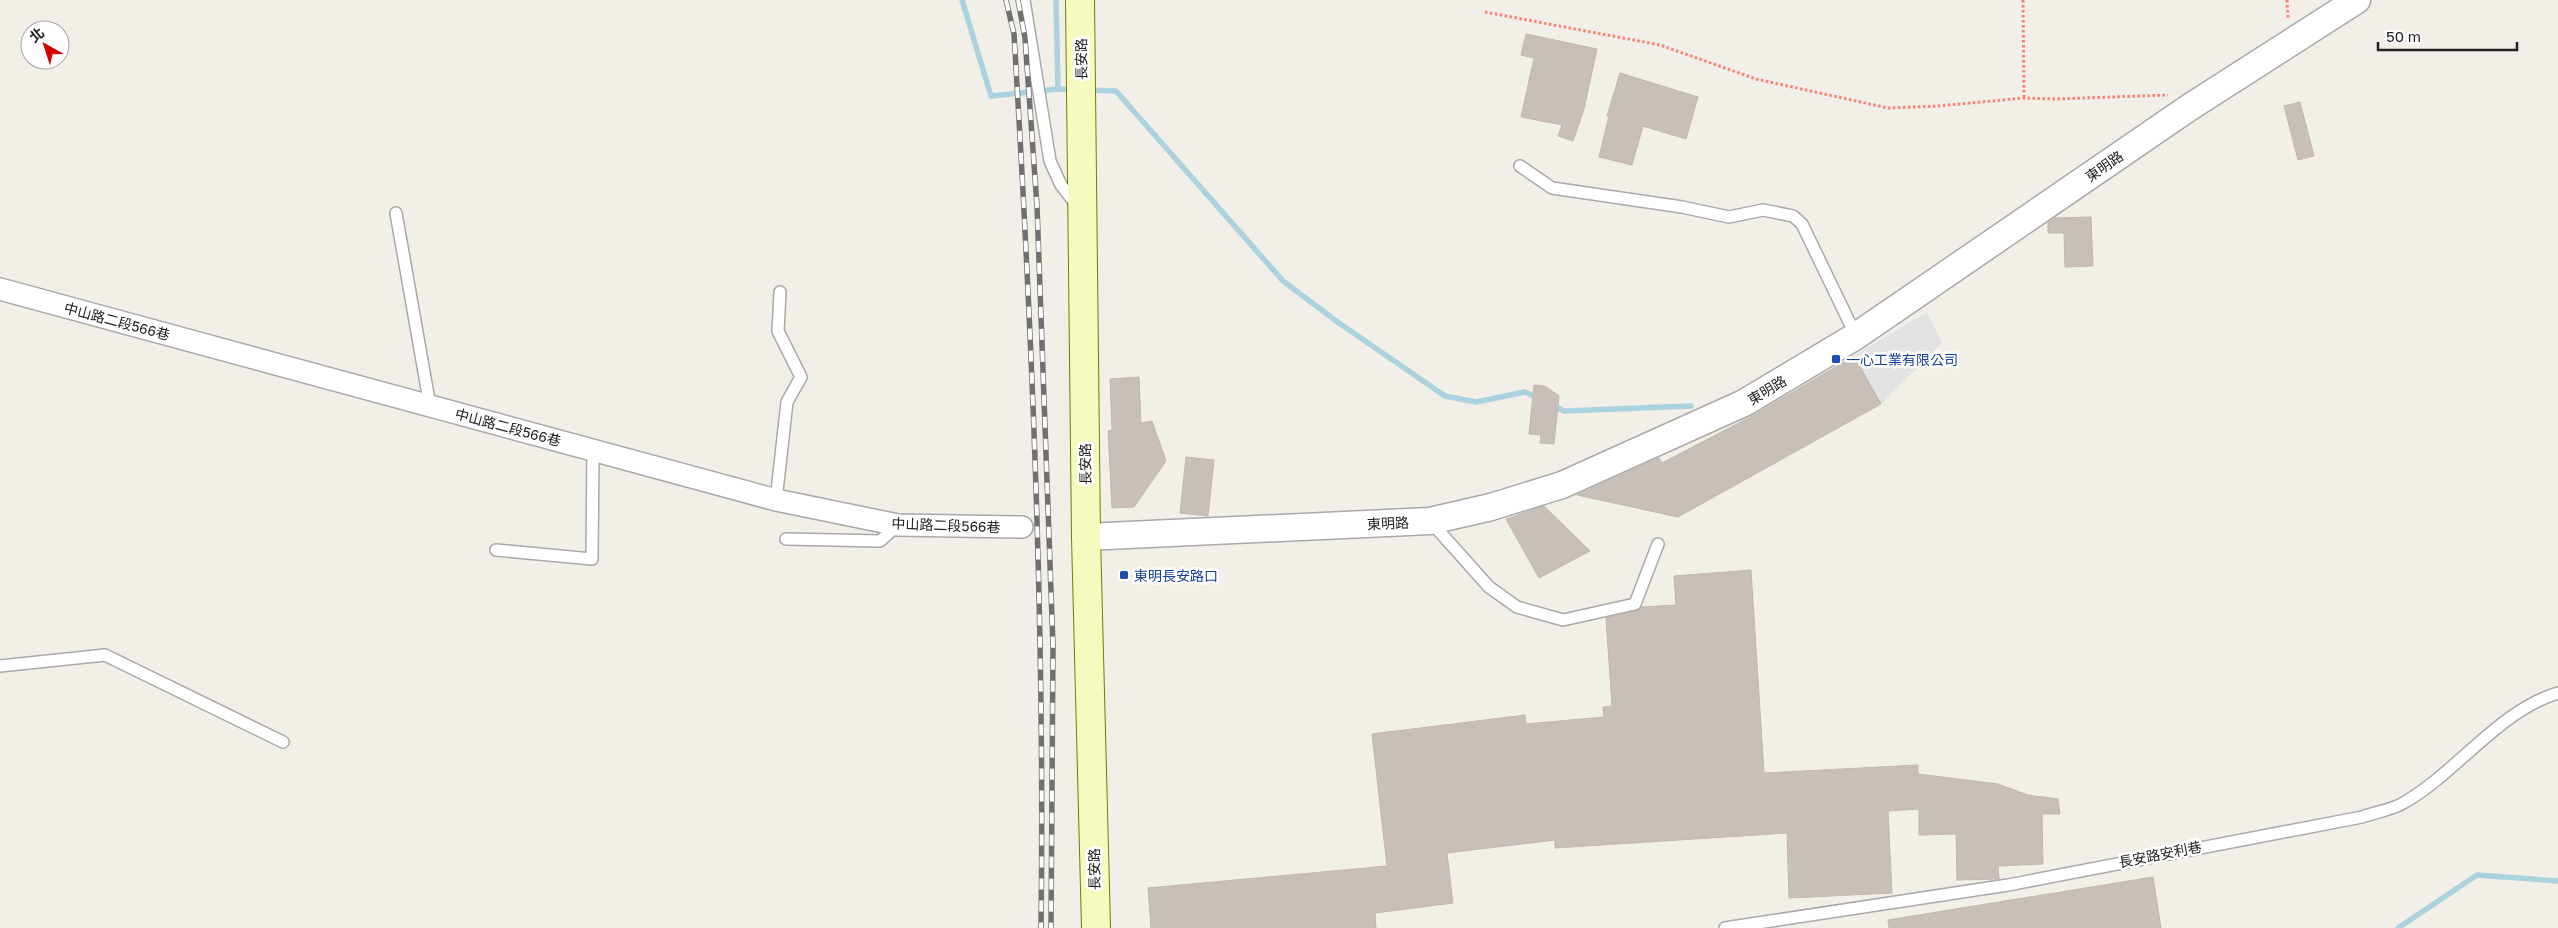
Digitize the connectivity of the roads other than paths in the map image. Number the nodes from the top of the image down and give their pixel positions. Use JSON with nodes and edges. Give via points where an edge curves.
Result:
{"nodes":[{"id":1,"x":1024,"y":0,"type":"edge"},
{"id":2,"x":1080,"y":0,"type":"edge"},
{"id":3,"x":2357,"y":0,"type":"edge"},
{"id":4,"x":1520,"y":166,"type":"dead end"},
{"id":5,"x":396,"y":213,"type":"dead end"},
{"id":6,"x":1083,"y":215,"type":"junction"},
{"id":7,"x":0,"y":289,"type":"edge"},
{"id":8,"x":780,"y":292,"type":"dead end"},
{"id":9,"x":1856,"y":336,"type":"junction"},
{"id":10,"x":430,"y":406,"type":"junction"},
{"id":11,"x":593,"y":450,"type":"junction"},
{"id":12,"x":776,"y":500,"type":"junction"},
{"id":13,"x":1430,"y":521,"type":"junction"},
{"id":14,"x":898,"y":525,"type":"junction"},
{"id":15,"x":1022,"y":527,"type":"dead end"},
{"id":16,"x":1086,"y":537,"type":"junction"},
{"id":17,"x":786,"y":539,"type":"dead end"},
{"id":18,"x":1658,"y":544,"type":"dead end"},
{"id":19,"x":496,"y":550,"type":"dead end"},
{"id":20,"x":0,"y":666,"type":"edge"},
{"id":21,"x":2558,"y":693,"type":"edge"},
{"id":22,"x":283,"y":742,"type":"dead end"},
{"id":23,"x":1096,"y":928,"type":"edge"},
{"id":24,"x":1725,"y":928,"type":"edge"}],
"edges":[{"from":1,"to":6,"type":"lane","via":[[1050,161]]},
{"from":2,"to":6,"type":"main road","name":"長安路"},
{"from":3,"to":9,"type":"street","name":"東明路","via":[[2190,106]]},
{"from":4,"to":9,"type":"lane","via":[[1552,188],[1729,217],[1763,210],[1793,216],[1802,224]]},
{"from":5,"to":10,"type":"lane"},
{"from":6,"to":16,"type":"main road","name":"長安路"},
{"from":7,"to":10,"type":"street","name":"中山路二段566巷"},
{"from":8,"to":12,"type":"lane","via":[[778,331],[802,376],[787,402]]},
{"from":9,"to":13,"type":"street","name":"東明路","via":[[1744,403],[1562,485]]},
{"from":10,"to":11,"type":"street","name":"中山路二段566巷"},
{"from":11,"to":12,"type":"street","name":"中山路二段566巷"},
{"from":11,"to":19,"type":"lane","via":[[592,559]]},
{"from":12,"to":14,"type":"street","name":"中山路二段566巷"},
{"from":13,"to":16,"type":"street","name":"東明路"},
{"from":13,"to":18,"type":"lane","via":[[1489,587],[1517,607],[1563,620],[1635,604]]},
{"from":14,"to":15,"type":"street","name":"中山路二段566巷"},
{"from":14,"to":17,"type":"lane","via":[[880,541]]},
{"from":16,"to":23,"type":"main road","name":"長安路"},
{"from":20,"to":22,"type":"lane","via":[[105,655]]},
{"from":21,"to":24,"type":"lane","name":"長安路安利巷","via":[[2544,697],[2517,713],[2404,803],[2362,816],[2008,885]]}]}
